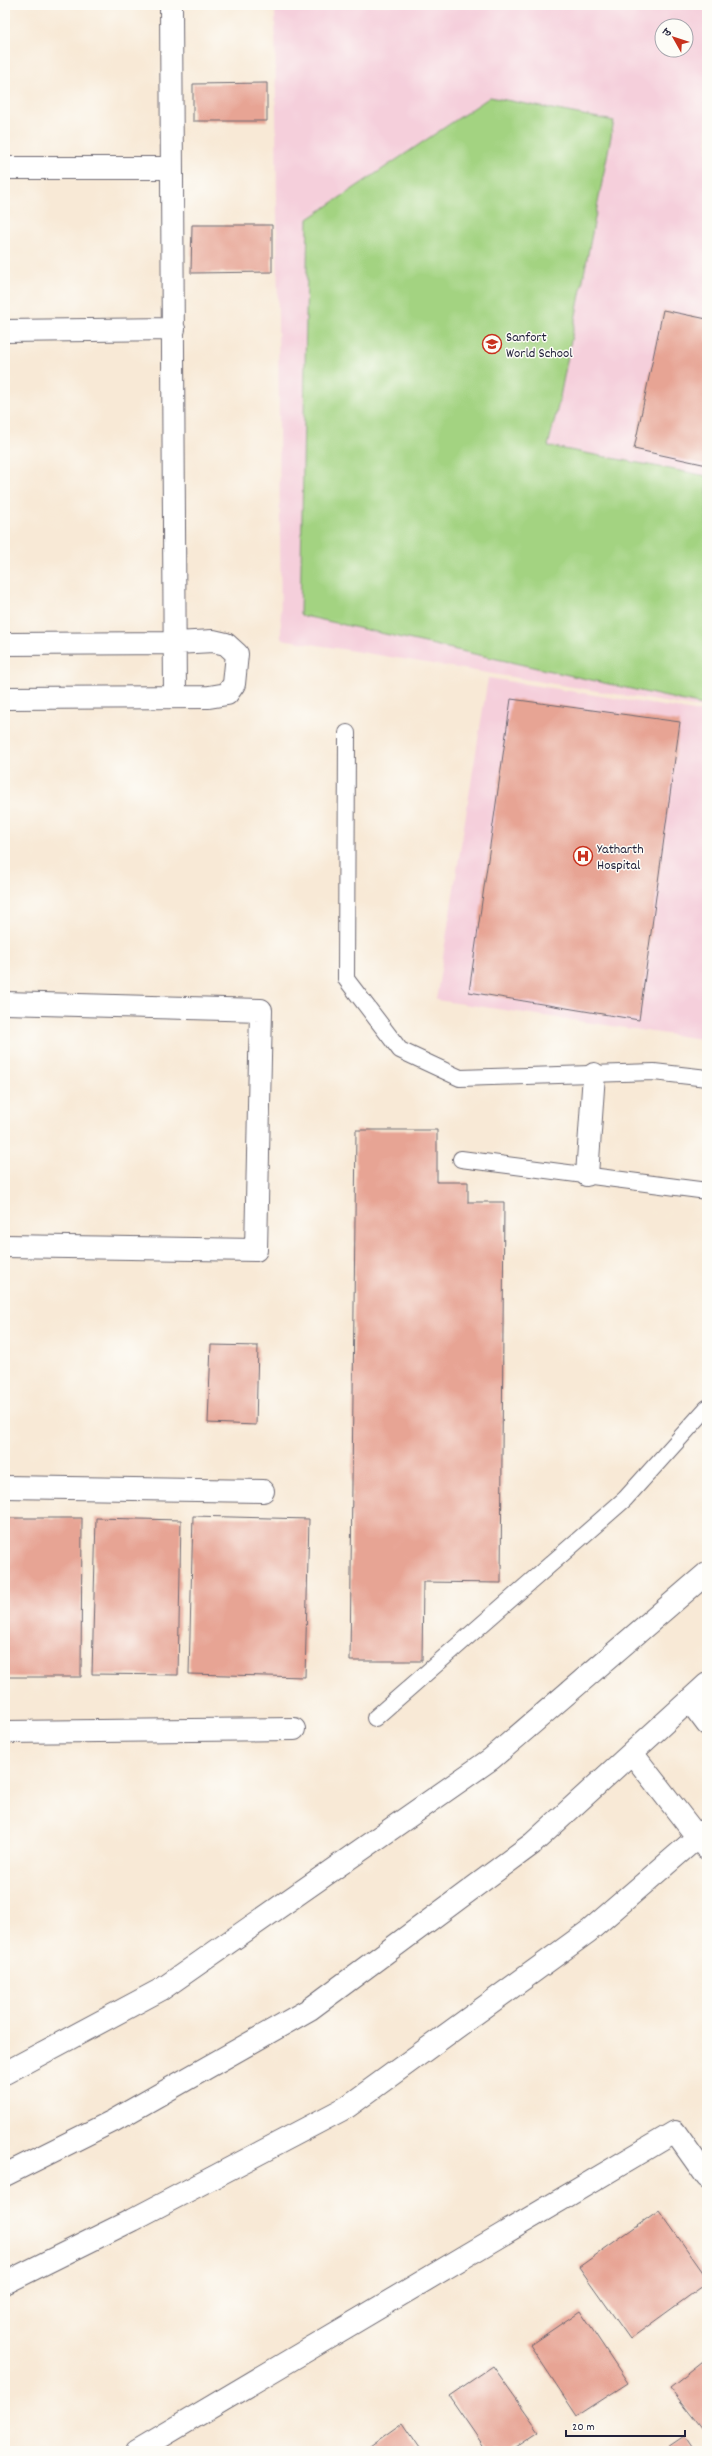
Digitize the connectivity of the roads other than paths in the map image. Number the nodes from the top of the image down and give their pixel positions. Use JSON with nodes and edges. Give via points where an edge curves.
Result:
{"nodes":[{"id":1,"x":171,"y":5,"type":"edge"},
{"id":2,"x":5,"y":168,"type":"edge"},
{"id":3,"x":172,"y":168,"type":"junction"},
{"id":4,"x":174,"y":329,"type":"junction"},
{"id":5,"x":5,"y":331,"type":"edge"},
{"id":6,"x":176,"y":643,"type":"junction"},
{"id":7,"x":5,"y":644,"type":"edge"},
{"id":8,"x":175,"y":697,"type":"junction"},
{"id":9,"x":5,"y":698,"type":"edge"},
{"id":10,"x":347,"y":733,"type":"dead end"},
{"id":11,"x":5,"y":1003,"type":"edge"},
{"id":12,"x":594,"y":1074,"type":"junction"},
{"id":13,"x":707,"y":1078,"type":"edge"},
{"id":14,"x":460,"y":1159,"type":"dead end"},
{"id":15,"x":587,"y":1175,"type":"junction"},
{"id":16,"x":707,"y":1191,"type":"edge"},
{"id":17,"x":5,"y":1246,"type":"edge"},
{"id":18,"x":707,"y":1408,"type":"edge"},
{"id":19,"x":5,"y":1487,"type":"edge"},
{"id":20,"x":263,"y":1491,"type":"dead end"},
{"id":21,"x":707,"y":1573,"type":"edge"},
{"id":22,"x":707,"y":1684,"type":"edge"},
{"id":23,"x":689,"y":1700,"type":"junction"},
{"id":24,"x":375,"y":1718,"type":"dead end"},
{"id":25,"x":707,"y":1724,"type":"edge"},
{"id":26,"x":294,"y":1729,"type":"dead end"},
{"id":27,"x":5,"y":1732,"type":"edge"},
{"id":28,"x":632,"y":1753,"type":"junction"},
{"id":29,"x":704,"y":1838,"type":"edge"},
{"id":30,"x":5,"y":2074,"type":"edge"},
{"id":31,"x":5,"y":2175,"type":"edge"},
{"id":32,"x":707,"y":2177,"type":"edge"},
{"id":33,"x":5,"y":2283,"type":"edge"},
{"id":34,"x":137,"y":2451,"type":"edge"}],
"edges":[{"from":1,"to":3,"type":"street"},
{"from":2,"to":3,"type":"street"},
{"from":3,"to":4,"type":"street"},
{"from":4,"to":5,"type":"street"},
{"from":4,"to":6,"type":"street"},
{"from":6,"to":7,"type":"street"},
{"from":6,"to":8,"type":"street"},
{"from":6,"to":8,"type":"street","via":[[213,641],[226,644],[237,654],[234,684],[227,694]]},
{"from":8,"to":9,"type":"street"},
{"from":10,"to":12,"type":"lane","via":[[346,978],[400,1050],[460,1078]]},
{"from":11,"to":17,"type":"street","via":[[261,1010],[256,1250]]},
{"from":12,"to":13,"type":"lane","via":[[654,1072]]},
{"from":12,"to":15,"type":"street"},
{"from":14,"to":15,"type":"lane"},
{"from":15,"to":16,"type":"lane"},
{"from":18,"to":24,"type":"lane","via":[[625,1499]]},
{"from":19,"to":20,"type":"street"},
{"from":21,"to":30,"type":"street","via":[[492,1759],[162,1989]]},
{"from":22,"to":23,"type":"street"},
{"from":23,"to":25,"type":"street"},
{"from":23,"to":28,"type":"street"},
{"from":26,"to":27,"type":"street"},
{"from":28,"to":29,"type":"street"},
{"from":28,"to":31,"type":"street","via":[[532,1844],[310,2009],[113,2121]]},
{"from":29,"to":33,"type":"street","via":[[589,1931],[347,2107],[132,2220]]},
{"from":32,"to":34,"type":"street","via":[[675,2132]]}]}
